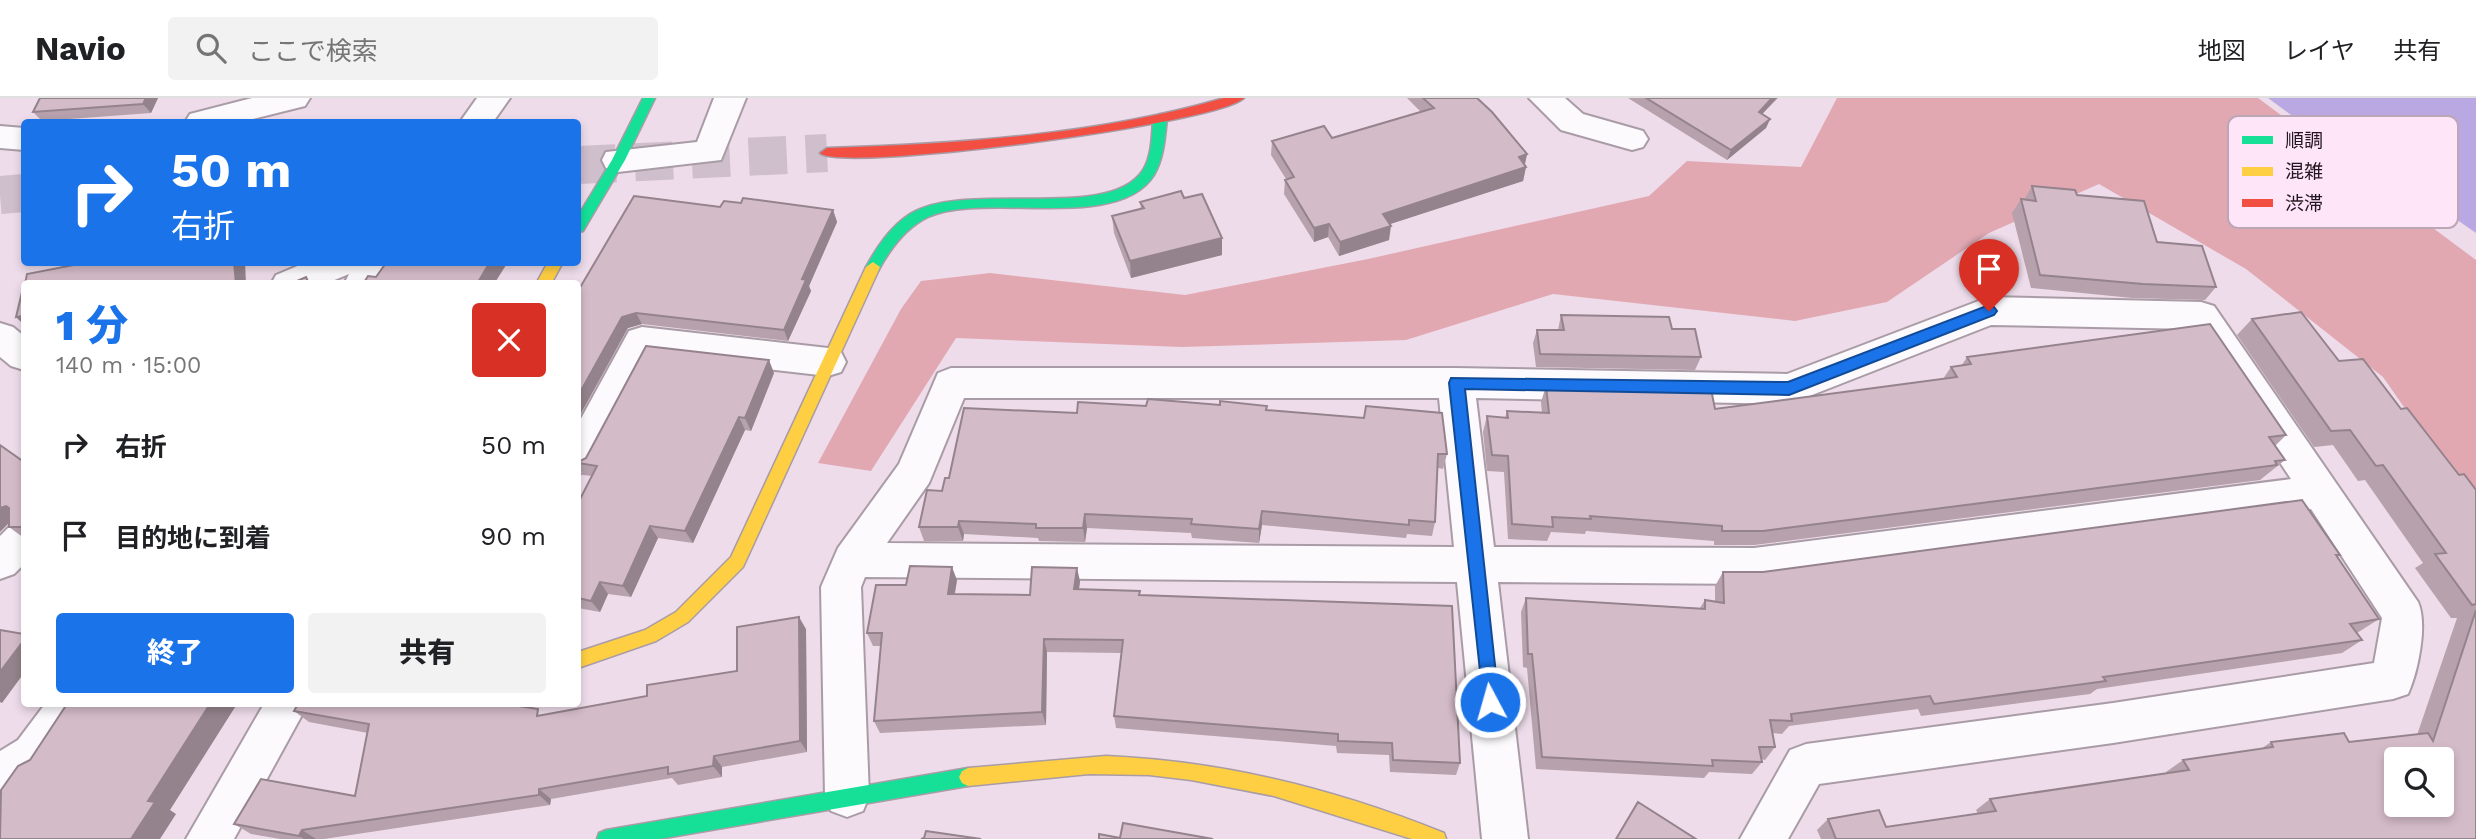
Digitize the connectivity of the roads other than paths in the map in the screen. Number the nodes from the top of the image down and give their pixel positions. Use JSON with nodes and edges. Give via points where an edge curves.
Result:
{"nodes":[{"id":1,"x":293,"y":98,"type":"edge"},
{"id":2,"x":494,"y":98,"type":"edge"},
{"id":3,"x":649,"y":98,"type":"edge"},
{"id":4,"x":730,"y":98,"type":"edge"},
{"id":5,"x":1238,"y":98,"type":"edge"},
{"id":6,"x":1545,"y":98,"type":"edge"},
{"id":7,"x":1160,"y":118,"type":"junction"},
{"id":8,"x":212,"y":119,"type":"edge"},
{"id":9,"x":478,"y":119,"type":"edge"},
{"id":10,"x":0,"y":137,"type":"edge"},
{"id":11,"x":21,"y":139,"type":"edge"},
{"id":12,"x":1632,"y":139,"type":"dead end"},
{"id":13,"x":827,"y":153,"type":"tunnel mouth"},
{"id":14,"x":618,"y":160,"type":"junction"},
{"id":15,"x":581,"y":222,"type":"edge"},
{"id":16,"x":334,"y":266,"type":"edge"},
{"id":17,"x":376,"y":266,"type":"edge"},
{"id":18,"x":298,"y":280,"type":"edge"},
{"id":19,"x":364,"y":280,"type":"edge"},
{"id":20,"x":0,"y":337,"type":"edge"},
{"id":21,"x":21,"y":354,"type":"edge"},
{"id":22,"x":828,"y":362,"type":"junction"},
{"id":23,"x":1456,"y":383,"type":"junction"},
{"id":24,"x":581,"y":453,"type":"edge"},
{"id":25,"x":2321,"y":491,"type":"junction"},
{"id":26,"x":21,"y":541,"type":"edge"},
{"id":27,"x":852,"y":560,"type":"junction"},
{"id":28,"x":0,"y":562,"type":"edge"},
{"id":29,"x":1474,"y":565,"type":"junction"},
{"id":30,"x":581,"y":659,"type":"edge"},
{"id":31,"x":68,"y":707,"type":"edge"},
{"id":32,"x":285,"y":707,"type":"edge"},
{"id":33,"x":0,"y":774,"type":"edge"},
{"id":34,"x":847,"y":796,"type":"junction"},
{"id":35,"x":209,"y":839,"type":"edge"},
{"id":36,"x":606,"y":839,"type":"edge"},
{"id":37,"x":1437,"y":839,"type":"edge"},
{"id":38,"x":1505,"y":839,"type":"edge"},
{"id":39,"x":1763,"y":839,"type":"edge"}],
"edges":[{"from":1,"to":8,"type":"street"},
{"from":2,"to":9,"type":"street"},
{"from":3,"to":14,"type":"street"},
{"from":4,"to":14,"type":"street","via":[[709,152]]},
{"from":5,"to":7,"type":"street"},
{"from":6,"to":12,"type":"street","via":[[1572,122]]},
{"from":7,"to":13,"type":"street","via":[[1009,143]]},
{"from":7,"to":22,"type":"street","via":[[1156,159],[1130,192],[1080,202],[961,204],[932,209],[914,219],[891,238],[874,265]]},
{"from":10,"to":11,"type":"street"},
{"from":14,"to":15,"type":"street"},
{"from":16,"to":18,"type":"street"},
{"from":17,"to":19,"type":"street"},
{"from":20,"to":21,"type":"street"},
{"from":22,"to":24,"type":"street","via":[[642,341]]},
{"from":22,"to":30,"type":"street","via":[[737,562],[682,617],[650,636]]},
{"from":23,"to":25,"type":"street","via":[[1789,388],[1989,311],[2201,316]]},
{"from":23,"to":27,"type":"street","via":[[951,383],[915,472]]},
{"from":23,"to":29,"type":"street"},
{"from":25,"to":29,"type":"street","via":[[1754,566]]},
{"from":25,"to":39,"type":"street","via":[[2403,615],[2393,680],[1806,765]]},
{"from":26,"to":28,"type":"street"},
{"from":27,"to":29,"type":"street"},
{"from":27,"to":34,"type":"street","via":[[841,587]]},
{"from":29,"to":38,"type":"street"},
{"from":31,"to":33,"type":"street","via":[[34,755]]},
{"from":32,"to":35,"type":"street"},
{"from":34,"to":36,"type":"street"},
{"from":34,"to":37,"type":"street","via":[[1056,768],[1165,769],[1250,782],[1363,812]]}]}
